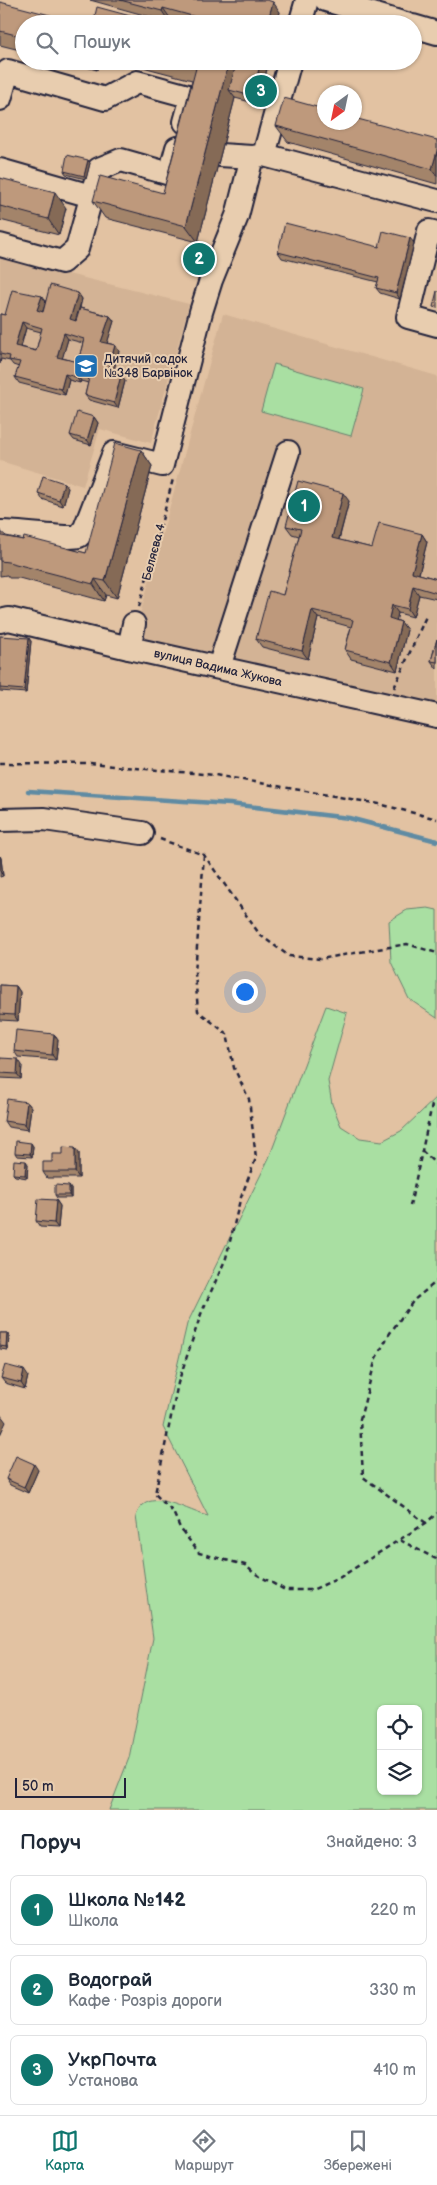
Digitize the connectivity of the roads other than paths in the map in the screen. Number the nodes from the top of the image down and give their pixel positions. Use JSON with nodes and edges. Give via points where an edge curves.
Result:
{"nodes":[{"id":1,"x":307,"y":0,"type":"edge"},
{"id":2,"x":326,"y":0,"type":"edge"},
{"id":3,"x":303,"y":15,"type":"edge"},
{"id":4,"x":376,"y":15,"type":"edge"},
{"id":5,"x":422,"y":29,"type":"edge"},
{"id":6,"x":437,"y":33,"type":"edge"},
{"id":7,"x":287,"y":70,"type":"edge"},
{"id":8,"x":0,"y":99,"type":"edge"},
{"id":9,"x":220,"y":155,"type":"dead end"},
{"id":10,"x":258,"y":156,"type":"junction"},
{"id":11,"x":0,"y":170,"type":"edge"},
{"id":12,"x":92,"y":196,"type":"junction"},
{"id":13,"x":437,"y":201,"type":"edge"},
{"id":14,"x":437,"y":233,"type":"edge"},
{"id":15,"x":0,"y":245,"type":"edge"},
{"id":16,"x":437,"y":325,"type":"edge"},
{"id":17,"x":288,"y":452,"type":"dead end"},
{"id":18,"x":0,"y":532,"type":"edge"},
{"id":19,"x":0,"y":621,"type":"edge"},
{"id":20,"x":134,"y":624,"type":"road end"},
{"id":21,"x":130,"y":648,"type":"junction"},
{"id":22,"x":218,"y":667,"type":"junction"},
{"id":23,"x":437,"y":716,"type":"edge"},
{"id":24,"x":0,"y":820,"type":"edge"},
{"id":25,"x":142,"y":833,"type":"road end"}],
"edges":[{"from":1,"to":3,"type":"street"},
{"from":2,"to":4,"type":"street"},
{"from":5,"to":6,"type":"street"},
{"from":7,"to":10,"type":"street"},
{"from":8,"to":12,"type":"street","via":[[8,71],[105,99],[137,82],[192,98],[186,142],[170,174],[121,160],[99,168]]},
{"from":9,"to":10,"type":"street"},
{"from":10,"to":13,"type":"street"},
{"from":10,"to":18,"type":"street","via":[[201,312],[162,465],[114,453],[79,536],[69,538]]},
{"from":11,"to":12,"type":"street"},
{"from":12,"to":15,"type":"street","via":[[77,249],[62,262]]},
{"from":14,"to":16,"type":"street","via":[[429,231],[408,317]]},
{"from":17,"to":22,"type":"street"},
{"from":19,"to":21,"type":"street","name":"вулиця Вадима Жукова","via":[[9,619]]},
{"from":20,"to":21,"type":"street"},
{"from":21,"to":22,"type":"street","name":"вулиця Вадима Жукова"},
{"from":22,"to":23,"type":"street","name":"вулиця Вадима Жукова"},
{"from":24,"to":25,"type":"street","via":[[44,819]]}]}
